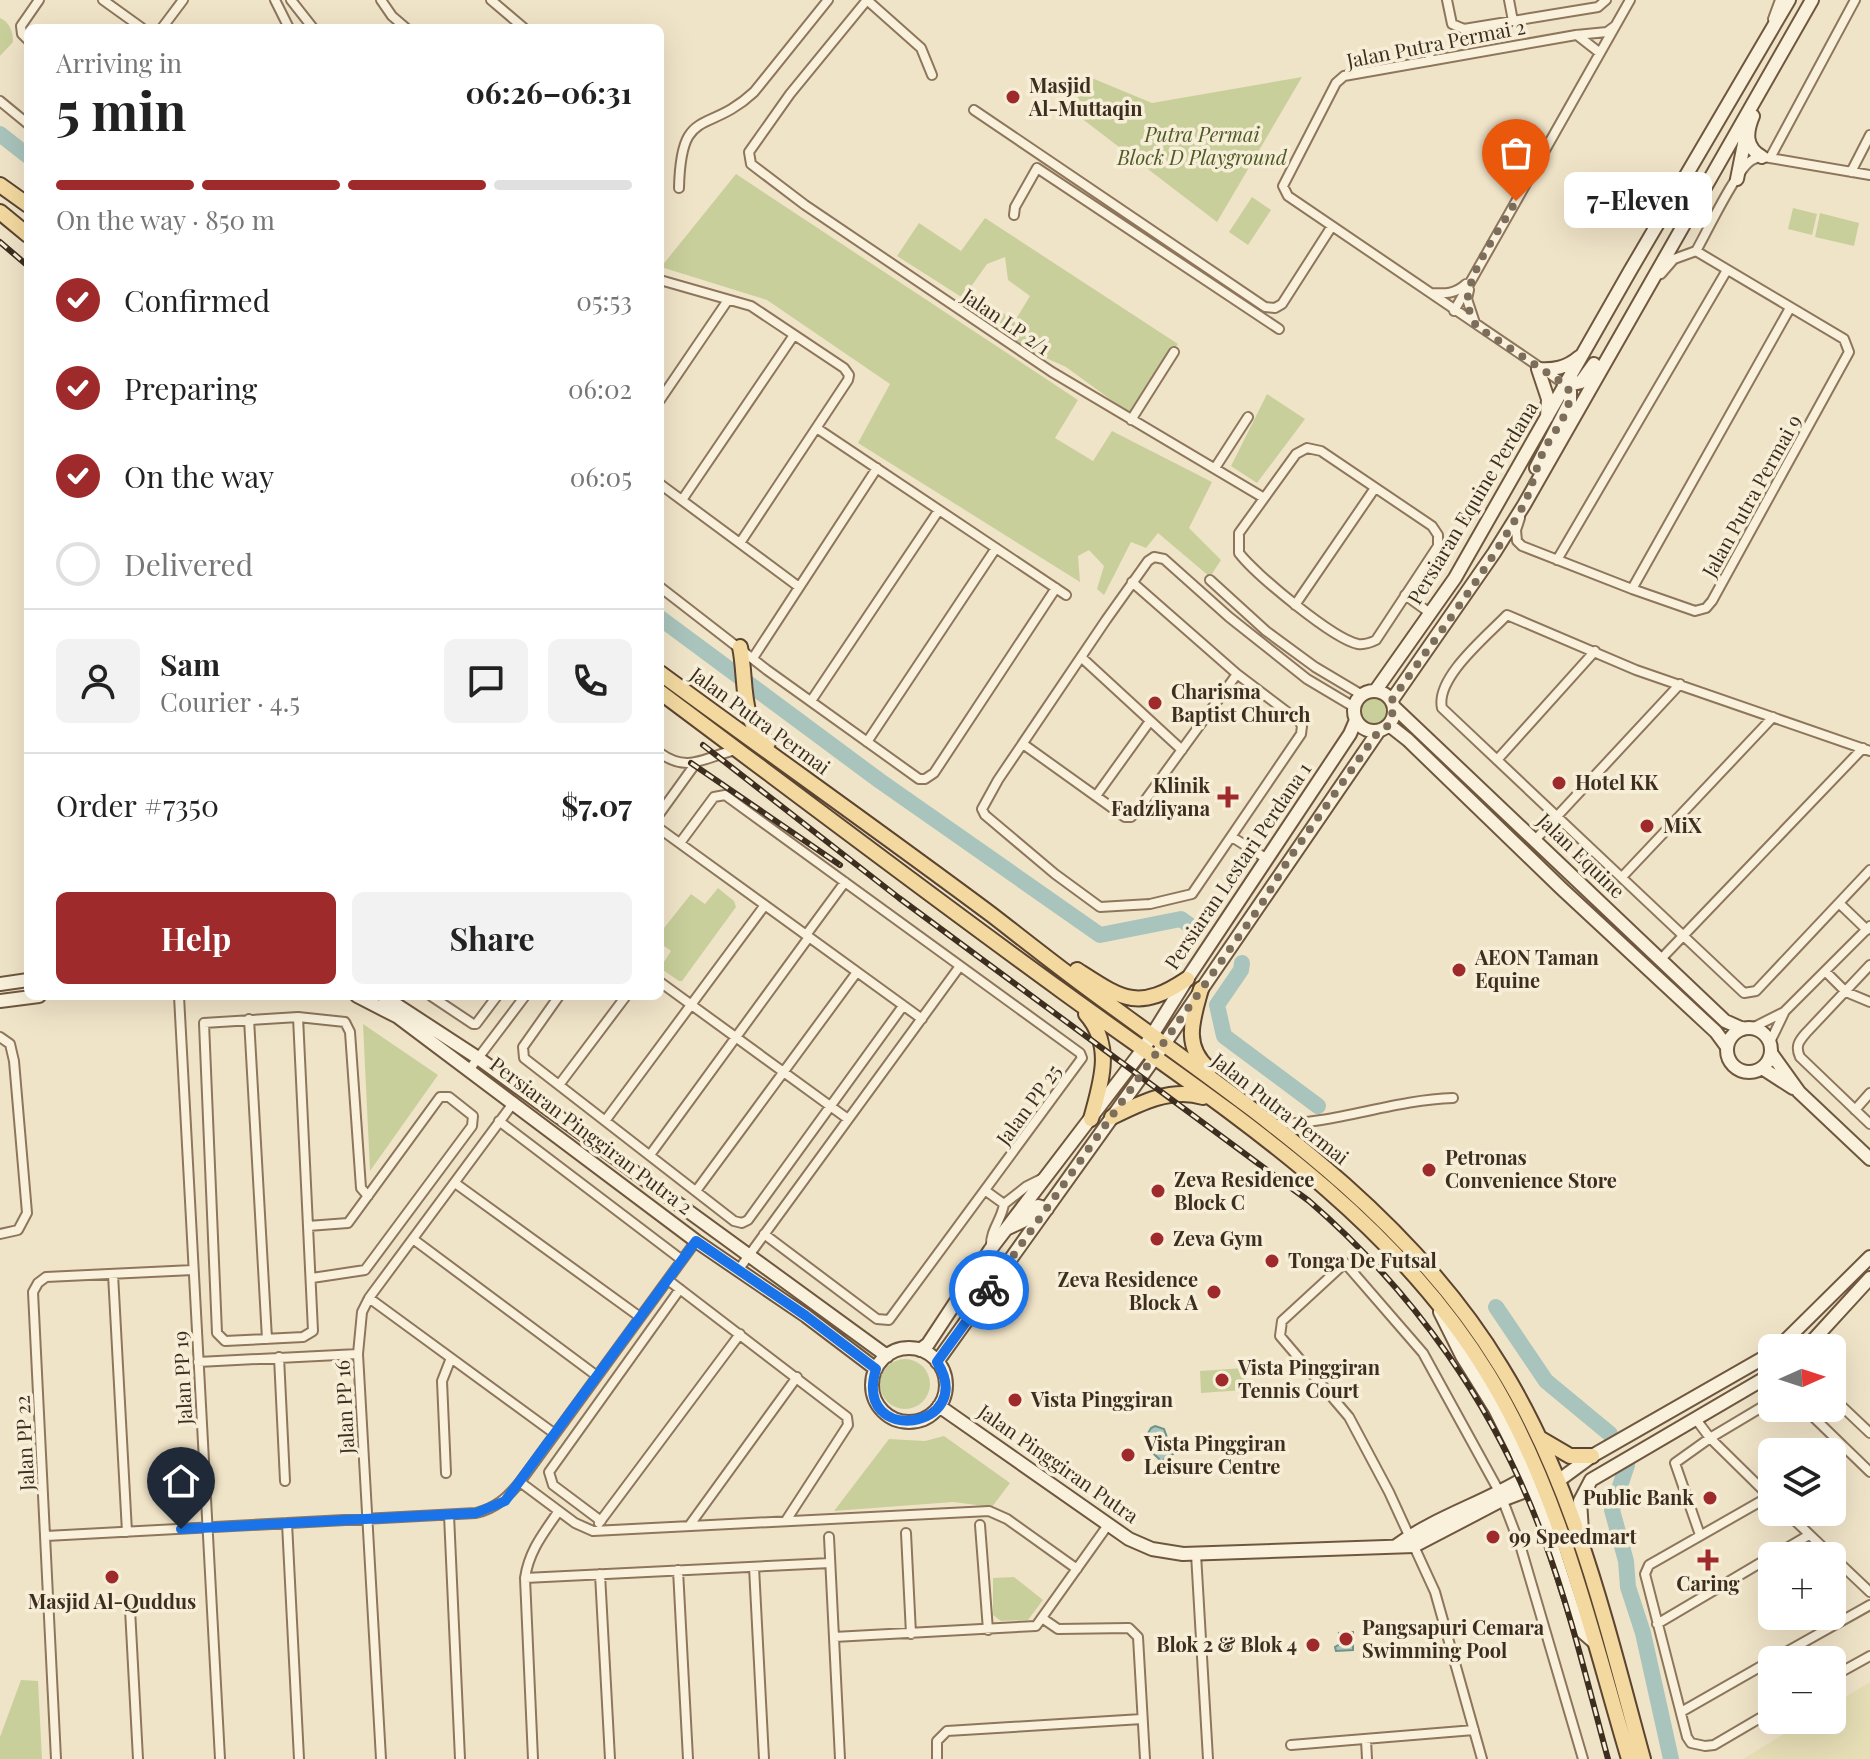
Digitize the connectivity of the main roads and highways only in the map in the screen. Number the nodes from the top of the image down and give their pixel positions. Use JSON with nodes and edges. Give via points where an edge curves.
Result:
{"nodes":[{"id":1,"x":0,"y":185,"type":"edge"},
{"id":2,"x":24,"y":202,"type":"edge"},
{"id":3,"x":0,"y":212,"type":"edge"},
{"id":4,"x":24,"y":232,"type":"edge"},
{"id":5,"x":740,"y":647,"type":"road end"},
{"id":6,"x":664,"y":676,"type":"edge"},
{"id":7,"x":664,"y":695,"type":"edge"},
{"id":8,"x":865,"y":823,"type":"junction"},
{"id":9,"x":1021,"y":938,"type":"junction"},
{"id":10,"x":1187,"y":979,"type":"road end"},
{"id":11,"x":1201,"y":989,"type":"road end"},
{"id":12,"x":1069,"y":996,"type":"junction"},
{"id":13,"x":1154,"y":1046,"type":"junction"},
{"id":14,"x":1211,"y":1099,"type":"junction"},
{"id":15,"x":1249,"y":1108,"type":"junction"},
{"id":16,"x":1112,"y":1117,"type":"road end"},
{"id":17,"x":1091,"y":1119,"type":"road end"},
{"id":18,"x":1540,"y":1439,"type":"junction"},
{"id":19,"x":1592,"y":1456,"type":"road end"},
{"id":20,"x":1558,"y":1481,"type":"junction"},
{"id":21,"x":1551,"y":1500,"type":"junction"},
{"id":22,"x":1629,"y":1759,"type":"edge"},
{"id":23,"x":1643,"y":1759,"type":"edge"}],
"edges":[{"from":1,"to":2,"type":"main road"},
{"from":3,"to":4,"type":"main road"},
{"from":5,"to":8,"type":"main road","via":[[748,660],[744,701],[759,736]]},
{"from":6,"to":8,"type":"main road","name":"Jalan Putra Permai"},
{"from":7,"to":12,"type":"main road","name":"Jalan Putra Permai"},
{"from":8,"to":9,"type":"main road","name":"Jalan Putra Permai"},
{"from":9,"to":10,"type":"main road","via":[[1115,994],[1133,999],[1167,992]]},
{"from":9,"to":13,"type":"main road","name":"Jalan Putra Permai"},
{"from":11,"to":15,"type":"main road","via":[[1191,1023],[1194,1050]]},
{"from":12,"to":13,"type":"main road","name":"Jalan Putra Permai"},
{"from":12,"to":17,"type":"main road","via":[[1101,1038],[1103,1074]]},
{"from":13,"to":14,"type":"main road","name":"Jalan Putra Permai"},
{"from":13,"to":15,"type":"main road","name":"Jalan Putra Permai"},
{"from":14,"to":16,"type":"main road","via":[[1190,1092],[1168,1095]]},
{"from":14,"to":21,"type":"main road","name":"Jalan Putra Permai","via":[[1292,1159],[1375,1232],[1436,1301],[1503,1400]]},
{"from":15,"to":18,"type":"main road","name":"Jalan Putra Permai","via":[[1353,1192],[1431,1272],[1501,1366]]},
{"from":18,"to":19,"type":"main road","via":[[1570,1456]]},
{"from":18,"to":20,"type":"main road","name":"Jalan Putra Permai"},
{"from":20,"to":21,"type":"main road"},
{"from":20,"to":23,"type":"main road","name":"Jalan Putra Permai","via":[[1588,1561]]},
{"from":21,"to":22,"type":"main road","name":"Jalan Putra Permai"}]}
